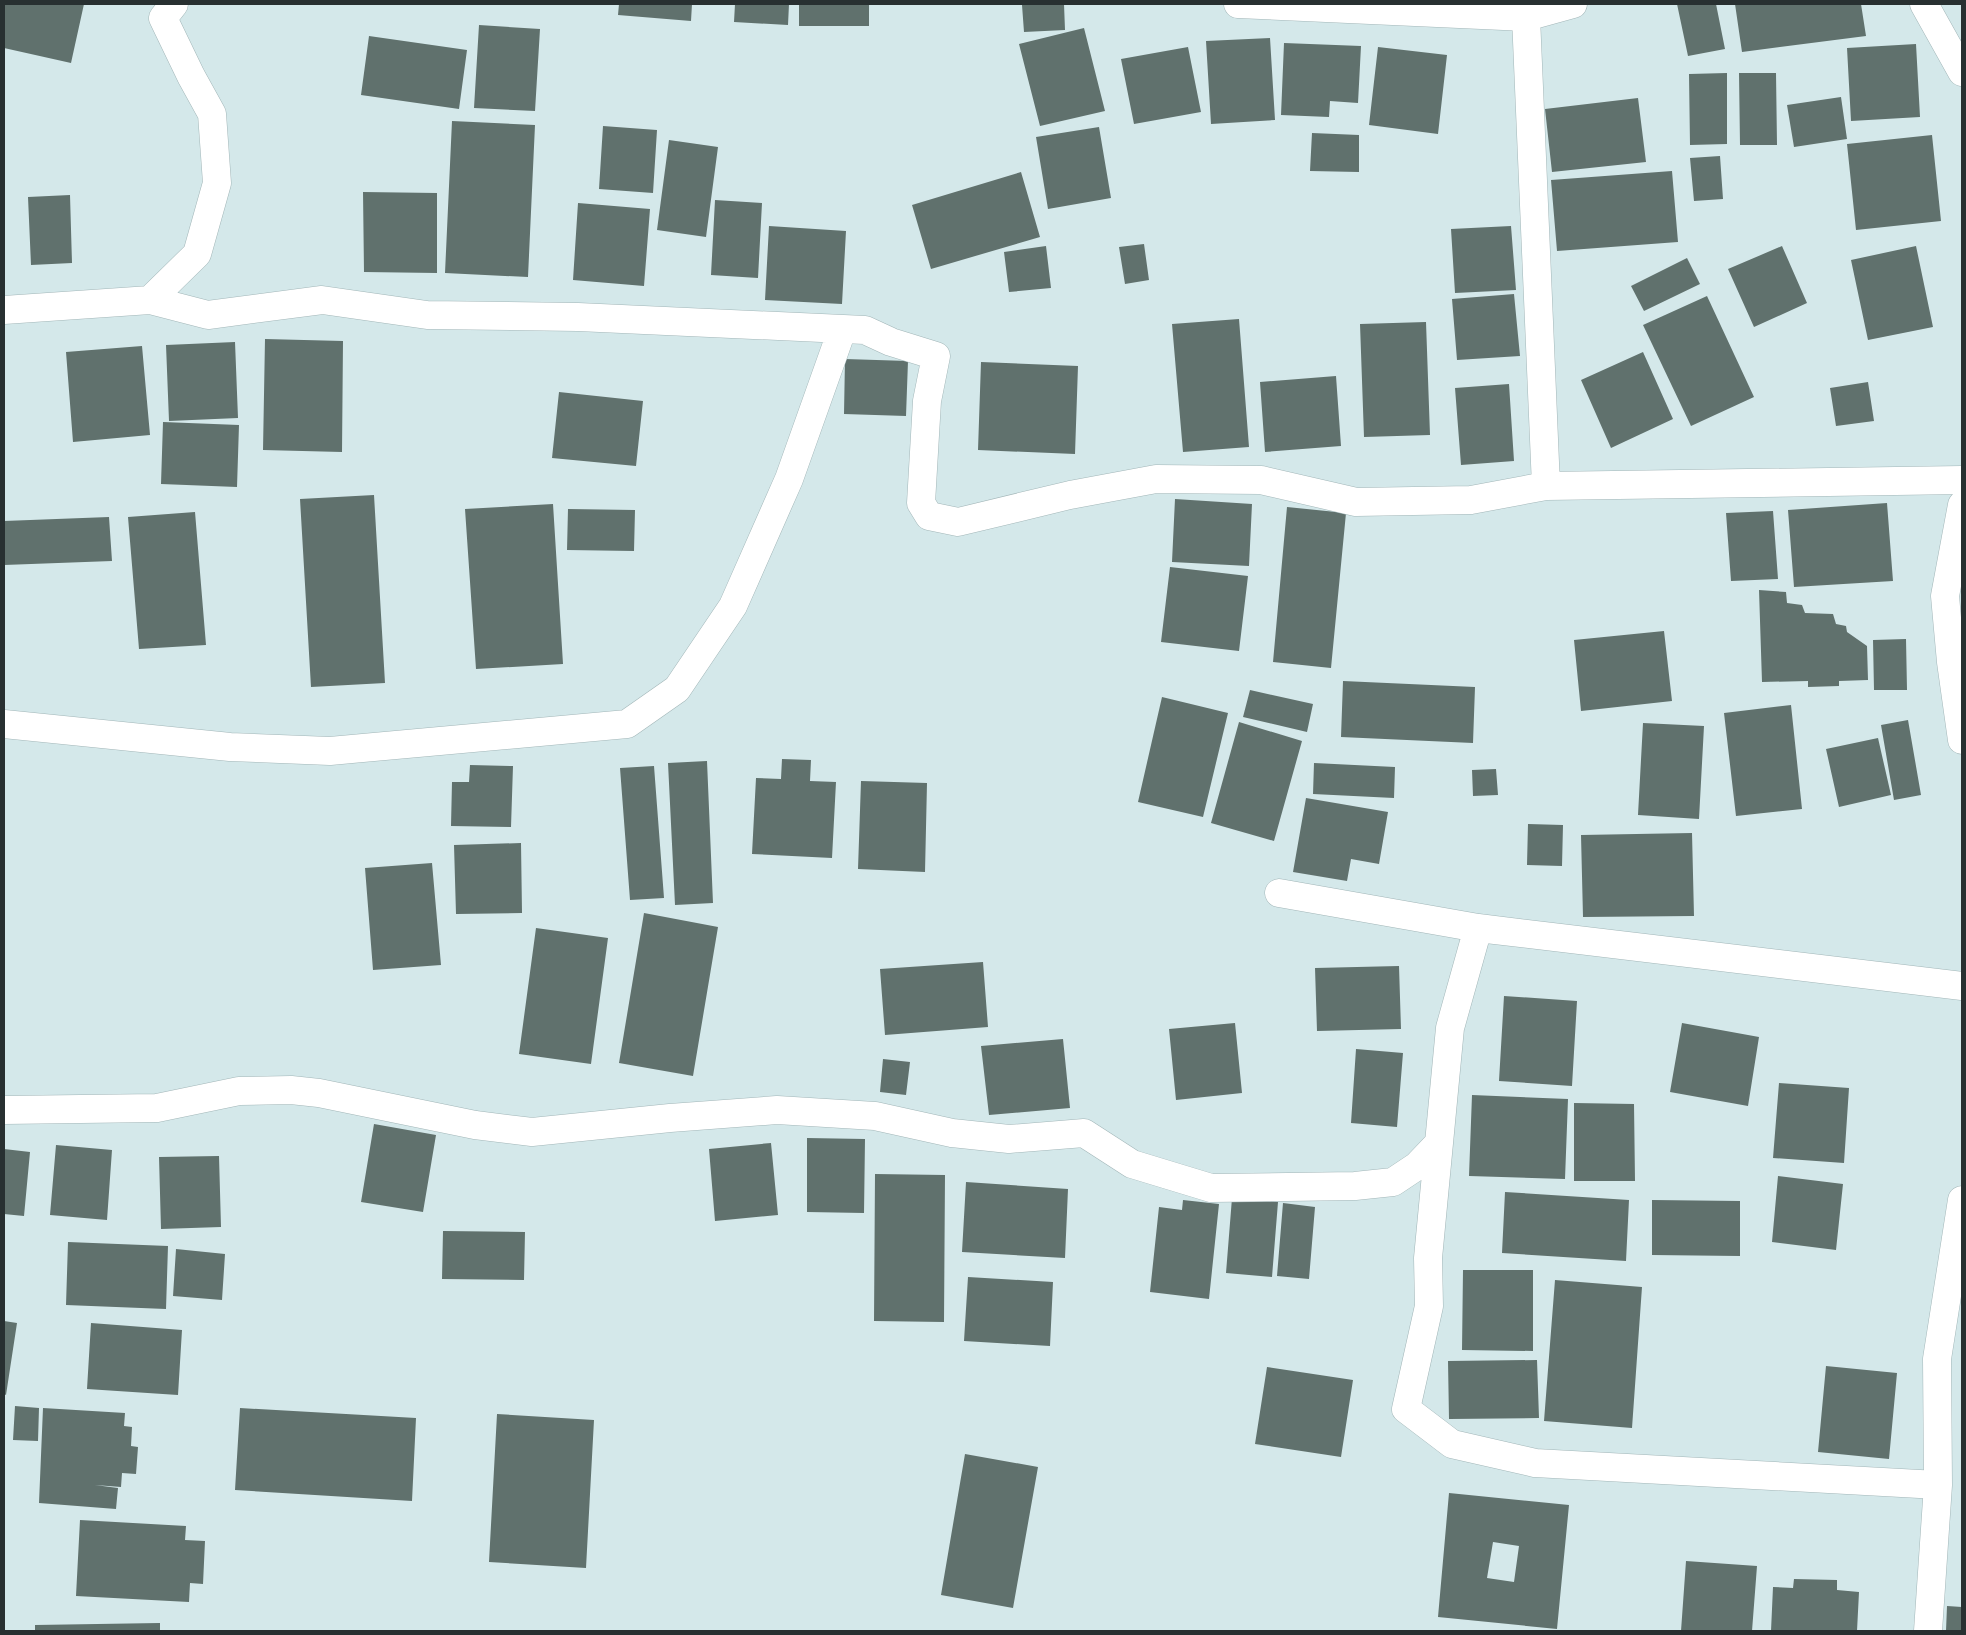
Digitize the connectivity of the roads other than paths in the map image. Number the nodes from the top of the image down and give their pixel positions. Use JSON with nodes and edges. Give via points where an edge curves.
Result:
{"nodes":[{"id":1,"x":174,"y":4,"type":"edge"},
{"id":2,"x":1238,"y":4,"type":"edge"},
{"id":3,"x":1572,"y":4,"type":"edge"},
{"id":4,"x":1924,"y":4,"type":"edge"},
{"id":5,"x":1526,"y":17,"type":"junction"},
{"id":6,"x":1962,"y":72,"type":"edge"},
{"id":7,"x":150,"y":300,"type":"junction"},
{"id":8,"x":4,"y":310,"type":"edge"},
{"id":9,"x":842,"y":330,"type":"junction"},
{"id":10,"x":1962,"y":480,"type":"edge"},
{"id":11,"x":1546,"y":486,"type":"junction"},
{"id":12,"x":1962,"y":505,"type":"edge"},
{"id":13,"x":4,"y":724,"type":"edge"},
{"id":14,"x":1962,"y":740,"type":"edge"},
{"id":15,"x":1279,"y":893,"type":"dead end"},
{"id":16,"x":1478,"y":928,"type":"junction"},
{"id":17,"x":1962,"y":986,"type":"edge"},
{"id":18,"x":4,"y":1110,"type":"edge"},
{"id":19,"x":1438,"y":1144,"type":"junction"},
{"id":20,"x":1962,"y":1200,"type":"edge"},
{"id":21,"x":1956,"y":1287,"type":"edge"},
{"id":22,"x":1938,"y":1485,"type":"junction"},
{"id":23,"x":1928,"y":1631,"type":"edge"}],
"edges":[{"from":1,"to":7,"type":"street","via":[[163,18],[212,114],[217,183],[196,254]]},
{"from":2,"to":5,"type":"street"},
{"from":3,"to":5,"type":"street"},
{"from":4,"to":6,"type":"street"},
{"from":5,"to":11,"type":"street"},
{"from":7,"to":8,"type":"street"},
{"from":7,"to":9,"type":"street","via":[[208,315],[322,300],[427,315],[578,317]]},
{"from":9,"to":11,"type":"street","via":[[865,330],[936,356],[927,401],[921,503],[929,516],[958,522],[1070,494],[1156,479],[1261,480],[1356,502],[1471,500]]},
{"from":9,"to":13,"type":"street","via":[[789,479],[733,606],[678,690],[627,724],[330,751],[230,747]]},
{"from":10,"to":11,"type":"street"},
{"from":12,"to":14,"type":"street","via":[[1945,596]]},
{"from":15,"to":16,"type":"street"},
{"from":16,"to":17,"type":"street"},
{"from":16,"to":19,"type":"street","via":[[1450,1028]]},
{"from":18,"to":19,"type":"street","via":[[157,1108],[239,1091],[291,1090],[532,1132],[777,1110],[875,1116],[952,1132],[1008,1139],[1084,1133],[1132,1164],[1211,1188],[1355,1186],[1393,1182],[1417,1166]]},
{"from":19,"to":22,"type":"street","via":[[1428,1258],[1429,1306],[1406,1409],[1452,1444],[1535,1464]]},
{"from":20,"to":21,"type":"street"},
{"from":21,"to":22,"type":"street","via":[[1936,1359]]},
{"from":22,"to":23,"type":"street"}]}
